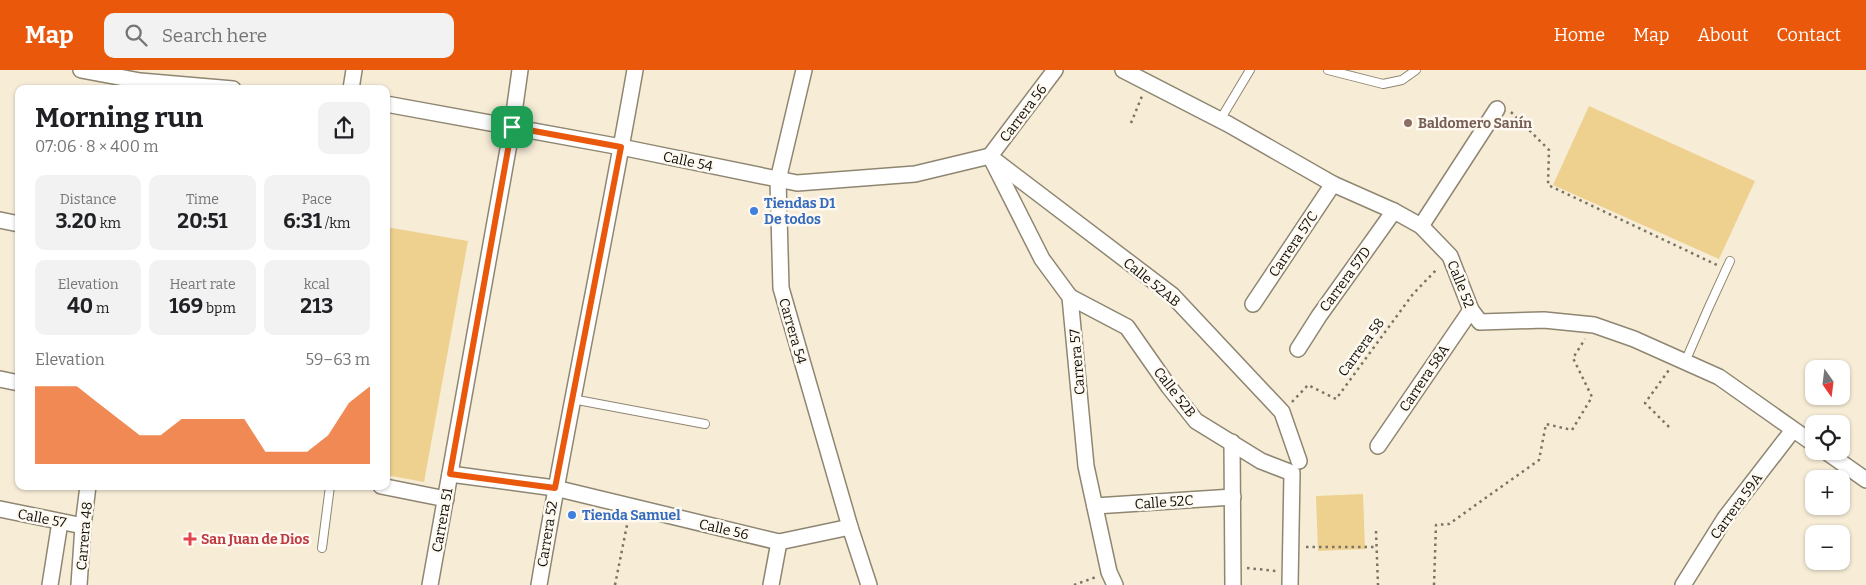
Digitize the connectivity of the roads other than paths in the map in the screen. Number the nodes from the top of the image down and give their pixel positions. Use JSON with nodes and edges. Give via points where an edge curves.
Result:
{"nodes":[{"id":1,"x":81,"y":70,"type":"edge"},
{"id":2,"x":354,"y":70,"type":"edge"},
{"id":3,"x":520,"y":70,"type":"edge"},
{"id":4,"x":635,"y":70,"type":"edge"},
{"id":5,"x":804,"y":70,"type":"edge"},
{"id":6,"x":1055,"y":70,"type":"edge"},
{"id":7,"x":1123,"y":70,"type":"edge"},
{"id":8,"x":1250,"y":70,"type":"edge"},
{"id":9,"x":1328,"y":70,"type":"edge"},
{"id":10,"x":1416,"y":70,"type":"edge"},
{"id":11,"x":140,"y":80,"type":"edge"},
{"id":12,"x":192,"y":85,"type":"edge"},
{"id":13,"x":352,"y":85,"type":"edge"},
{"id":14,"x":390,"y":105,"type":"edge"},
{"id":15,"x":1497,"y":109,"type":"road end"},
{"id":16,"x":1220,"y":120,"type":"junction"},
{"id":17,"x":512,"y":127,"type":"junction"},
{"id":18,"x":621,"y":147,"type":"junction"},
{"id":19,"x":990,"y":156,"type":"junction"},
{"id":20,"x":778,"y":180,"type":"junction"},
{"id":21,"x":1333,"y":184,"type":"junction"},
{"id":22,"x":1394,"y":211,"type":"junction"},
{"id":23,"x":0,"y":220,"type":"edge"},
{"id":24,"x":15,"y":223,"type":"edge"},
{"id":25,"x":1421,"y":226,"type":"junction"},
{"id":26,"x":1730,"y":261,"type":"dead end"},
{"id":27,"x":1070,"y":296,"type":"junction"},
{"id":28,"x":1253,"y":304,"type":"dead end"},
{"id":29,"x":1471,"y":310,"type":"junction"},
{"id":30,"x":1298,"y":349,"type":"dead end"},
{"id":31,"x":1682,"y":361,"type":"junction"},
{"id":32,"x":0,"y":379,"type":"edge"},
{"id":33,"x":15,"y":382,"type":"edge"},
{"id":34,"x":572,"y":400,"type":"junction"},
{"id":35,"x":706,"y":424,"type":"dead end"},
{"id":36,"x":1793,"y":430,"type":"junction"},
{"id":37,"x":1805,"y":438,"type":"edge"},
{"id":38,"x":1232,"y":442,"type":"junction"},
{"id":39,"x":1378,"y":446,"type":"dead end"},
{"id":40,"x":1838,"y":460,"type":"edge"},
{"id":41,"x":1295,"y":467,"type":"junction"},
{"id":42,"x":450,"y":474,"type":"junction"},
{"id":43,"x":1866,"y":480,"type":"edge"},
{"id":44,"x":390,"y":488,"type":"edge"},
{"id":45,"x":555,"y":488,"type":"junction"},
{"id":46,"x":88,"y":490,"type":"edge"},
{"id":47,"x":329,"y":490,"type":"edge"},
{"id":48,"x":1233,"y":497,"type":"junction"},
{"id":49,"x":446,"y":499,"type":"junction"},
{"id":50,"x":1095,"y":506,"type":"junction"},
{"id":51,"x":0,"y":509,"type":"edge"},
{"id":52,"x":60,"y":522,"type":"junction"},
{"id":53,"x":84,"y":526,"type":"junction"},
{"id":54,"x":850,"y":527,"type":"junction"},
{"id":55,"x":779,"y":542,"type":"junction"},
{"id":56,"x":322,"y":548,"type":"dead end"},
{"id":57,"x":1112,"y":578,"type":"edge"},
{"id":58,"x":1290,"y":579,"type":"edge"},
{"id":59,"x":50,"y":585,"type":"edge"},
{"id":60,"x":79,"y":585,"type":"edge"},
{"id":61,"x":430,"y":585,"type":"edge"},
{"id":62,"x":539,"y":585,"type":"edge"},
{"id":63,"x":771,"y":585,"type":"edge"},
{"id":64,"x":869,"y":585,"type":"edge"},
{"id":65,"x":1233,"y":585,"type":"edge"},
{"id":66,"x":1683,"y":585,"type":"edge"}],
"edges":[{"from":1,"to":11,"type":"street"},
{"from":2,"to":13,"type":"street"},
{"from":3,"to":17,"type":"street","name":"Carrera 51"},
{"from":4,"to":18,"type":"street","name":"Carrera 52"},
{"from":5,"to":20,"type":"street","name":"Carrera 54"},
{"from":6,"to":19,"type":"street","name":"Carrera 56"},
{"from":7,"to":16,"type":"street","name":"Calle 52"},
{"from":8,"to":16,"type":"lane"},
{"from":9,"to":10,"type":"lane","via":[[1383,84],[1402,80]]},
{"from":11,"to":12,"type":"street"},
{"from":14,"to":17,"type":"street","name":"Calle 54"},
{"from":15,"to":25,"type":"street"},
{"from":16,"to":21,"type":"street","name":"Calle 52"},
{"from":17,"to":18,"type":"street","name":"Calle 54"},
{"from":17,"to":42,"type":"street","name":"Carrera 51"},
{"from":18,"to":20,"type":"street","name":"Calle 54"},
{"from":18,"to":34,"type":"street","name":"Carrera 52"},
{"from":19,"to":20,"type":"street","name":"Calle 54","via":[[915,174],[796,183]]},
{"from":19,"to":27,"type":"street","via":[[1042,259]]},
{"from":19,"to":41,"type":"street","name":"Calle 52AB","via":[[1172,295],[1282,412]]},
{"from":20,"to":54,"type":"street","name":"Carrera 54","via":[[781,288]]},
{"from":21,"to":22,"type":"street","name":"Calle 52"},
{"from":21,"to":28,"type":"street","name":"Carrera 57C"},
{"from":22,"to":25,"type":"street","name":"Calle 52"},
{"from":22,"to":30,"type":"street","name":"Carrera 57D"},
{"from":23,"to":24,"type":"street"},
{"from":25,"to":29,"type":"street","name":"Calle 52","via":[[1450,256]]},
{"from":26,"to":31,"type":"lane"},
{"from":27,"to":38,"type":"street","name":"Calle 52B","via":[[1127,327],[1196,421]]},
{"from":27,"to":50,"type":"street","name":"Carrera 57","via":[[1086,466]]},
{"from":29,"to":31,"type":"street","name":"Calle 52","via":[[1480,322],[1544,320],[1594,325]]},
{"from":29,"to":39,"type":"street","name":"Carrera 58A"},
{"from":31,"to":36,"type":"street","name":"Calle 52","via":[[1718,377]]},
{"from":32,"to":33,"type":"street"},
{"from":34,"to":35,"type":"lane"},
{"from":34,"to":45,"type":"street","name":"Carrera 52"},
{"from":36,"to":37,"type":"street","name":"Calle 52"},
{"from":36,"to":66,"type":"street","name":"Carrera 59A","via":[[1725,518]]},
{"from":38,"to":41,"type":"street","name":"Calle 52B","via":[[1261,460]]},
{"from":38,"to":48,"type":"street"},
{"from":40,"to":43,"type":"street"},
{"from":41,"to":58,"type":"street","name":"Calle 52AB"},
{"from":42,"to":45,"type":"street","name":"Calle 56"},
{"from":42,"to":49,"type":"street","name":"Carrera 51"},
{"from":44,"to":49,"type":"street"},
{"from":45,"to":55,"type":"street","name":"Calle 56"},
{"from":45,"to":62,"type":"street","name":"Carrera 52"},
{"from":46,"to":53,"type":"street","name":"Carrera 48"},
{"from":47,"to":56,"type":"lane"},
{"from":48,"to":50,"type":"street","name":"Calle 52C"},
{"from":48,"to":65,"type":"street"},
{"from":49,"to":61,"type":"street","name":"Carrera 51"},
{"from":50,"to":57,"type":"street","name":"Carrera 57"},
{"from":51,"to":52,"type":"street","name":"Calle 57"},
{"from":52,"to":53,"type":"street","name":"Calle 57"},
{"from":52,"to":59,"type":"street"},
{"from":53,"to":60,"type":"street","name":"Carrera 48"},
{"from":54,"to":55,"type":"street","name":"Calle 56"},
{"from":54,"to":64,"type":"street","name":"Carrera 54"},
{"from":55,"to":63,"type":"street"}]}
